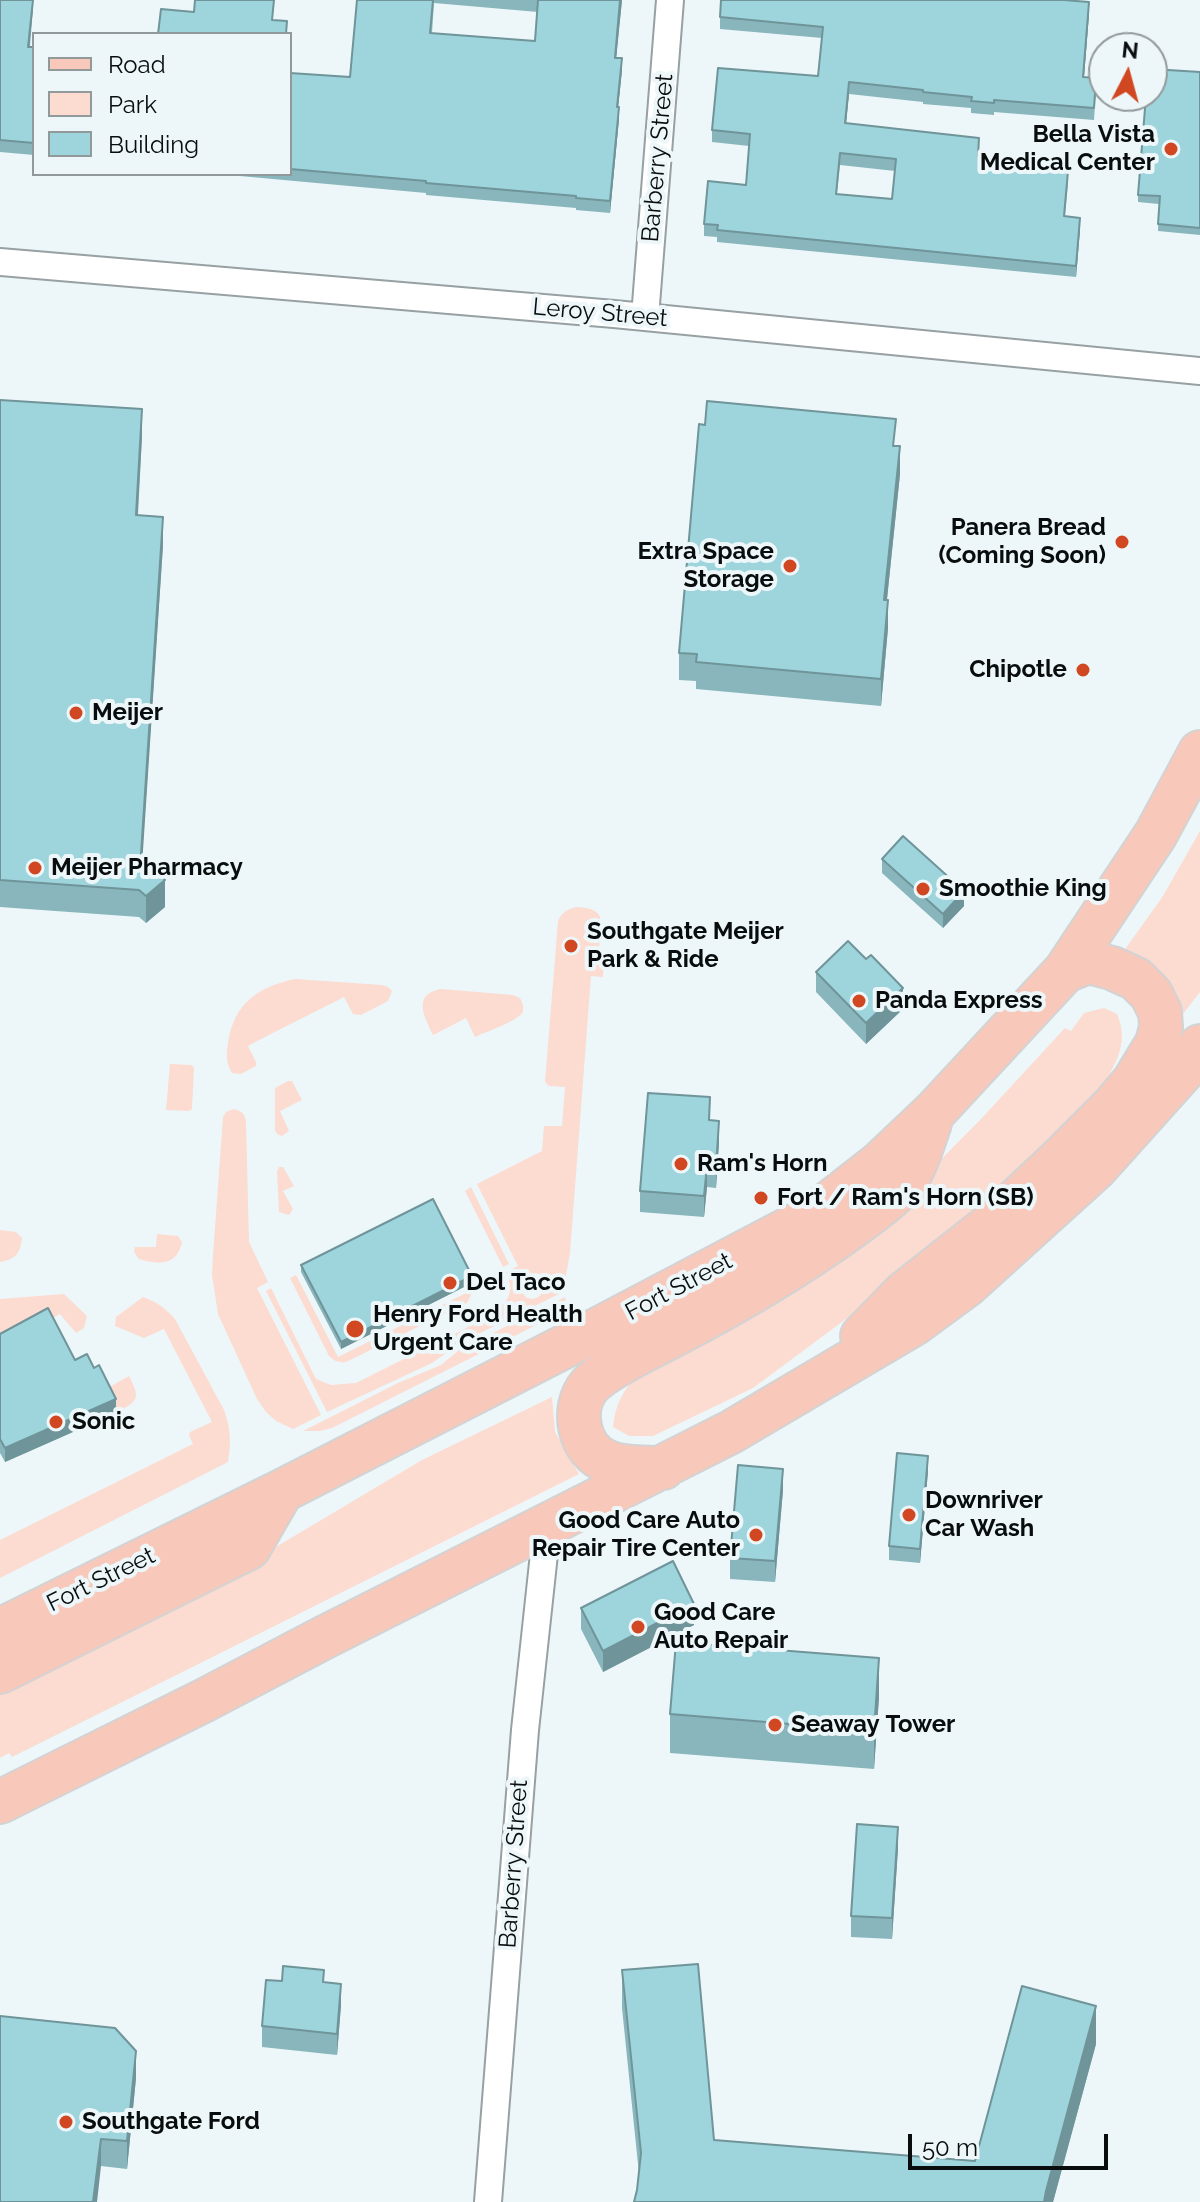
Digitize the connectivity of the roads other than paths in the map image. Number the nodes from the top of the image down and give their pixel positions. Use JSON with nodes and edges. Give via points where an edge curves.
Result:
{"nodes":[{"id":1,"x":670,"y":0,"type":"edge"},
{"id":2,"x":0,"y":262,"type":"edge"},
{"id":3,"x":645,"y":317,"type":"junction"},
{"id":4,"x":1200,"y":371,"type":"edge"},
{"id":5,"x":1200,"y":752,"type":"edge"},
{"id":6,"x":1065,"y":971,"type":"junction"},
{"id":7,"x":1200,"y":1046,"type":"edge"},
{"id":8,"x":935,"y":1111,"type":"junction"},
{"id":9,"x":821,"y":1379,"type":"junction"},
{"id":10,"x":663,"y":1468,"type":"junction"},
{"id":11,"x":282,"y":1491,"type":"junction"},
{"id":12,"x":547,"y":1526,"type":"junction"},
{"id":13,"x":0,"y":1630,"type":"edge"},
{"id":14,"x":0,"y":1672,"type":"edge"},
{"id":15,"x":0,"y":1802,"type":"edge"},
{"id":16,"x":488,"y":2202,"type":"edge"}],
"edges":[{"from":1,"to":3,"type":"street","name":"Barberry Street"},
{"from":2,"to":3,"type":"street","name":"Leroy Street"},
{"from":3,"to":4,"type":"street","name":"Leroy Street"},
{"from":5,"to":6,"type":"main road","name":"Fort Street","via":[[1156,834]]},
{"from":6,"to":8,"type":"main road","name":"Fort Street"},
{"from":6,"to":9,"type":"main road","via":[[1088,962],[1136,979],[1160,1012],[1157,1043],[1114,1105],[1060,1159],[989,1226],[904,1293]]},
{"from":7,"to":9,"type":"main road","via":[[1095,1169],[967,1285],[914,1324]]},
{"from":8,"to":10,"type":"main road","via":[[909,1176],[880,1207],[810,1257],[591,1384],[580,1401],[578,1417],[592,1450],[606,1462]]},
{"from":8,"to":11,"type":"main road","name":"Fort Street","via":[[811,1217]]},
{"from":9,"to":10,"type":"main road"},
{"from":10,"to":12,"type":"main road"},
{"from":11,"to":13,"type":"main road","name":"Fort Street"},
{"from":11,"to":14,"type":"main road","via":[[249,1548]]},
{"from":12,"to":15,"type":"main road"},
{"from":12,"to":16,"type":"street","name":"Barberry Street","via":[[525,1730]]}]}
